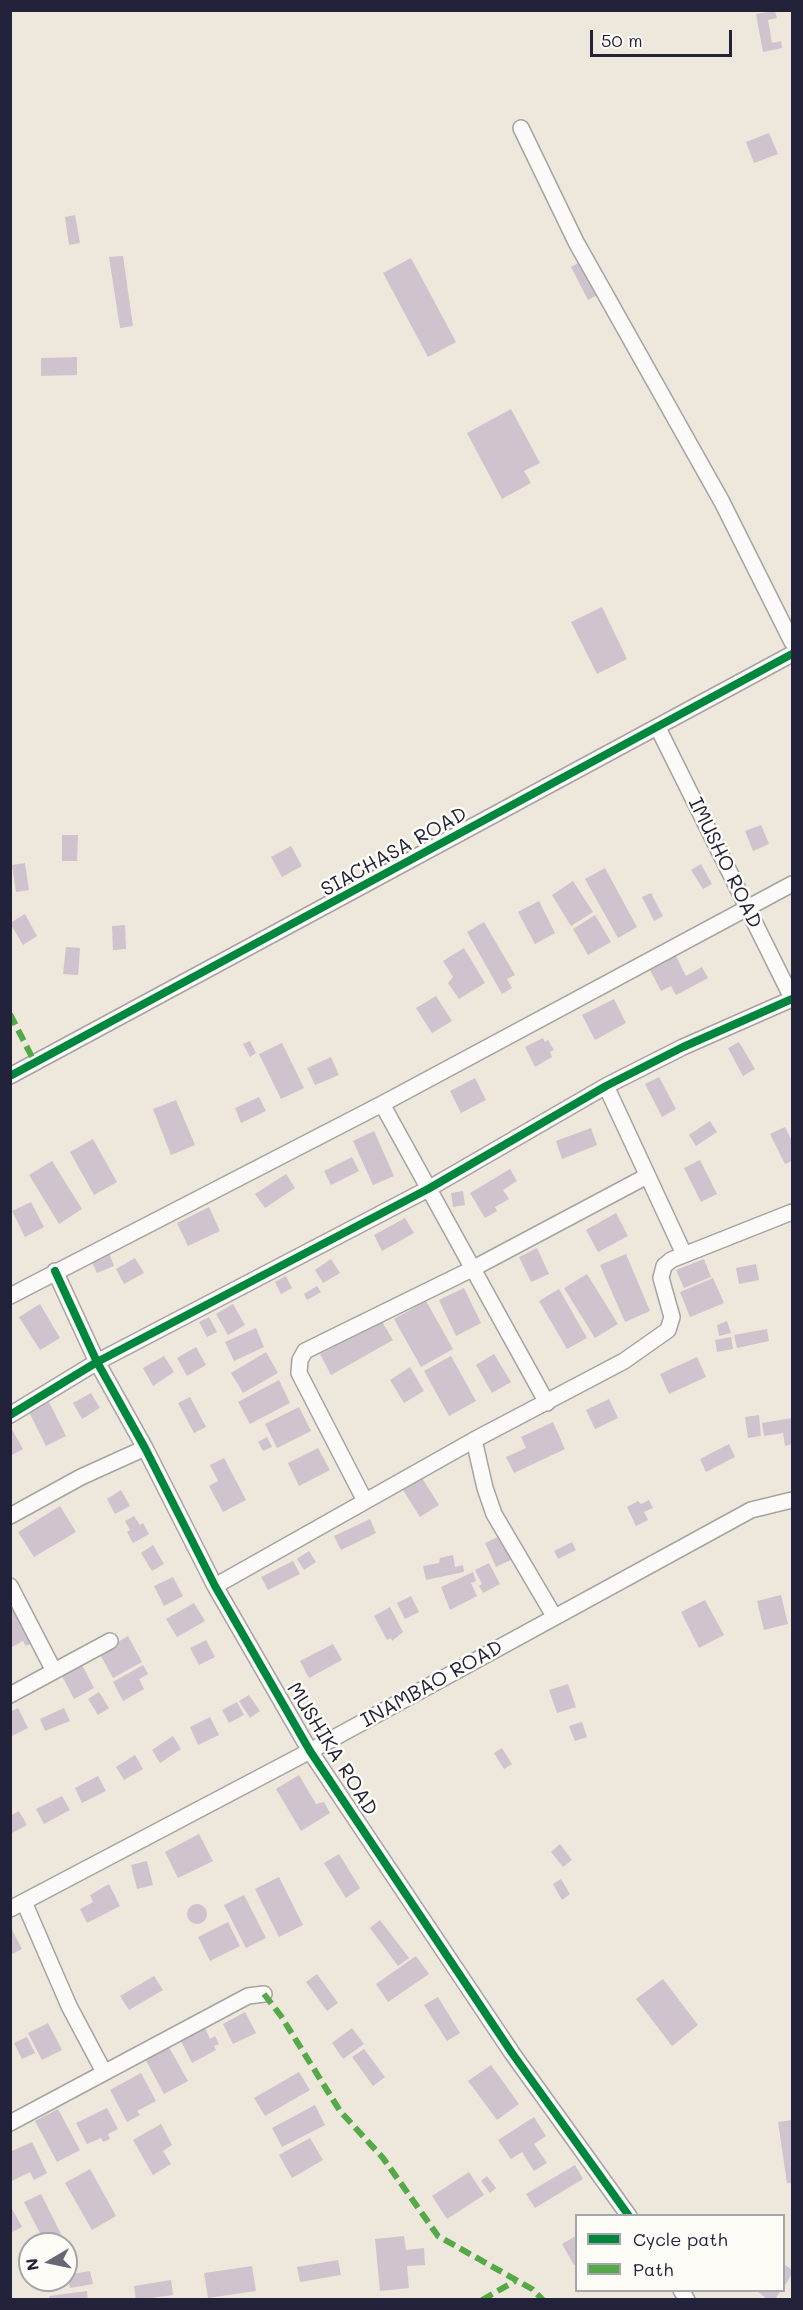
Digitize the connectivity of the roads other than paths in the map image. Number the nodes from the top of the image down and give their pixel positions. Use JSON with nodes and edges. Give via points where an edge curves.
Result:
{"nodes":[{"id":1,"x":521,"y":128,"type":"dead end"},
{"id":2,"x":792,"y":642,"type":"edge"},
{"id":3,"x":792,"y":654,"type":"edge"},
{"id":4,"x":658,"y":728,"type":"junction"},
{"id":5,"x":792,"y":884,"type":"edge"},
{"id":6,"x":746,"y":907,"type":"junction"},
{"id":7,"x":792,"y":999,"type":"edge"},
{"id":8,"x":10,"y":1076,"type":"edge"},
{"id":9,"x":606,"y":1086,"type":"junction"},
{"id":10,"x":382,"y":1104,"type":"junction"},
{"id":11,"x":647,"y":1176,"type":"junction"},
{"id":12,"x":428,"y":1189,"type":"junction"},
{"id":13,"x":792,"y":1212,"type":"edge"},
{"id":14,"x":684,"y":1254,"type":"junction"},
{"id":15,"x":472,"y":1269,"type":"junction"},
{"id":16,"x":55,"y":1271,"type":"junction"},
{"id":17,"x":10,"y":1296,"type":"edge"},
{"id":18,"x":97,"y":1362,"type":"junction"},
{"id":19,"x":547,"y":1403,"type":"junction"},
{"id":20,"x":10,"y":1415,"type":"edge"},
{"id":21,"x":474,"y":1440,"type":"junction"},
{"id":22,"x":145,"y":1448,"type":"junction"},
{"id":23,"x":792,"y":1500,"type":"edge"},
{"id":24,"x":365,"y":1501,"type":"junction"},
{"id":25,"x":10,"y":1516,"type":"edge"},
{"id":26,"x":10,"y":1586,"type":"edge"},
{"id":27,"x":215,"y":1586,"type":"junction"},
{"id":28,"x":554,"y":1616,"type":"junction"},
{"id":29,"x":110,"y":1641,"type":"dead end"},
{"id":30,"x":54,"y":1671,"type":"junction"},
{"id":31,"x":10,"y":1695,"type":"edge"},
{"id":32,"x":310,"y":1751,"type":"junction"},
{"id":33,"x":17,"y":1906,"type":"edge"},
{"id":34,"x":264,"y":1994,"type":"dead end"},
{"id":35,"x":104,"y":2072,"type":"junction"},
{"id":36,"x":10,"y":2123,"type":"edge"},
{"id":37,"x":628,"y":2214,"type":"edge"}],
"edges":[{"from":1,"to":2,"type":"street","via":[[576,242],[722,502]]},
{"from":3,"to":4,"type":"street","name":"SIACHASA ROAD"},
{"from":4,"to":6,"type":"street","name":"IMUSHO ROAD"},
{"from":4,"to":8,"type":"street","name":"SIACHASA ROAD"},
{"from":5,"to":6,"type":"street"},
{"from":6,"to":7,"type":"street","name":"IMUSHO ROAD"},
{"from":6,"to":10,"type":"street"},
{"from":7,"to":9,"type":"street"},
{"from":9,"to":11,"type":"street"},
{"from":9,"to":12,"type":"street"},
{"from":10,"to":12,"type":"street"},
{"from":10,"to":16,"type":"street"},
{"from":11,"to":14,"type":"street"},
{"from":11,"to":15,"type":"street"},
{"from":12,"to":15,"type":"street"},
{"from":12,"to":18,"type":"street"},
{"from":13,"to":14,"type":"street"},
{"from":14,"to":19,"type":"street","via":[[664,1266],[661,1278],[672,1317],[668,1330],[624,1361]]},
{"from":15,"to":19,"type":"street"},
{"from":15,"to":24,"type":"street","via":[[305,1351],[300,1360],[299,1373]]},
{"from":16,"to":17,"type":"street"},
{"from":16,"to":18,"type":"street","name":"MUSHIKA ROAD"},
{"from":18,"to":20,"type":"street"},
{"from":18,"to":22,"type":"street","name":"MUSHIKA ROAD"},
{"from":19,"to":21,"type":"street"},
{"from":21,"to":24,"type":"street"},
{"from":21,"to":28,"type":"street","via":[[494,1514]]},
{"from":22,"to":25,"type":"street"},
{"from":22,"to":27,"type":"street","name":"MUSHIKA ROAD"},
{"from":23,"to":28,"type":"street","name":"INAMBAO ROAD","via":[[751,1510]]},
{"from":24,"to":27,"type":"street"},
{"from":26,"to":30,"type":"street"},
{"from":27,"to":32,"type":"street","name":"MUSHIKA ROAD"},
{"from":28,"to":32,"type":"street","name":"INAMBAO ROAD"},
{"from":29,"to":30,"type":"street"},
{"from":30,"to":31,"type":"street"},
{"from":32,"to":33,"type":"street","name":"INAMBAO ROAD"},
{"from":32,"to":37,"type":"street","name":"MUSHIKA ROAD","via":[[512,2053]]},
{"from":33,"to":35,"type":"street"},
{"from":34,"to":35,"type":"street","via":[[248,1996]]},
{"from":35,"to":36,"type":"street"}]}
